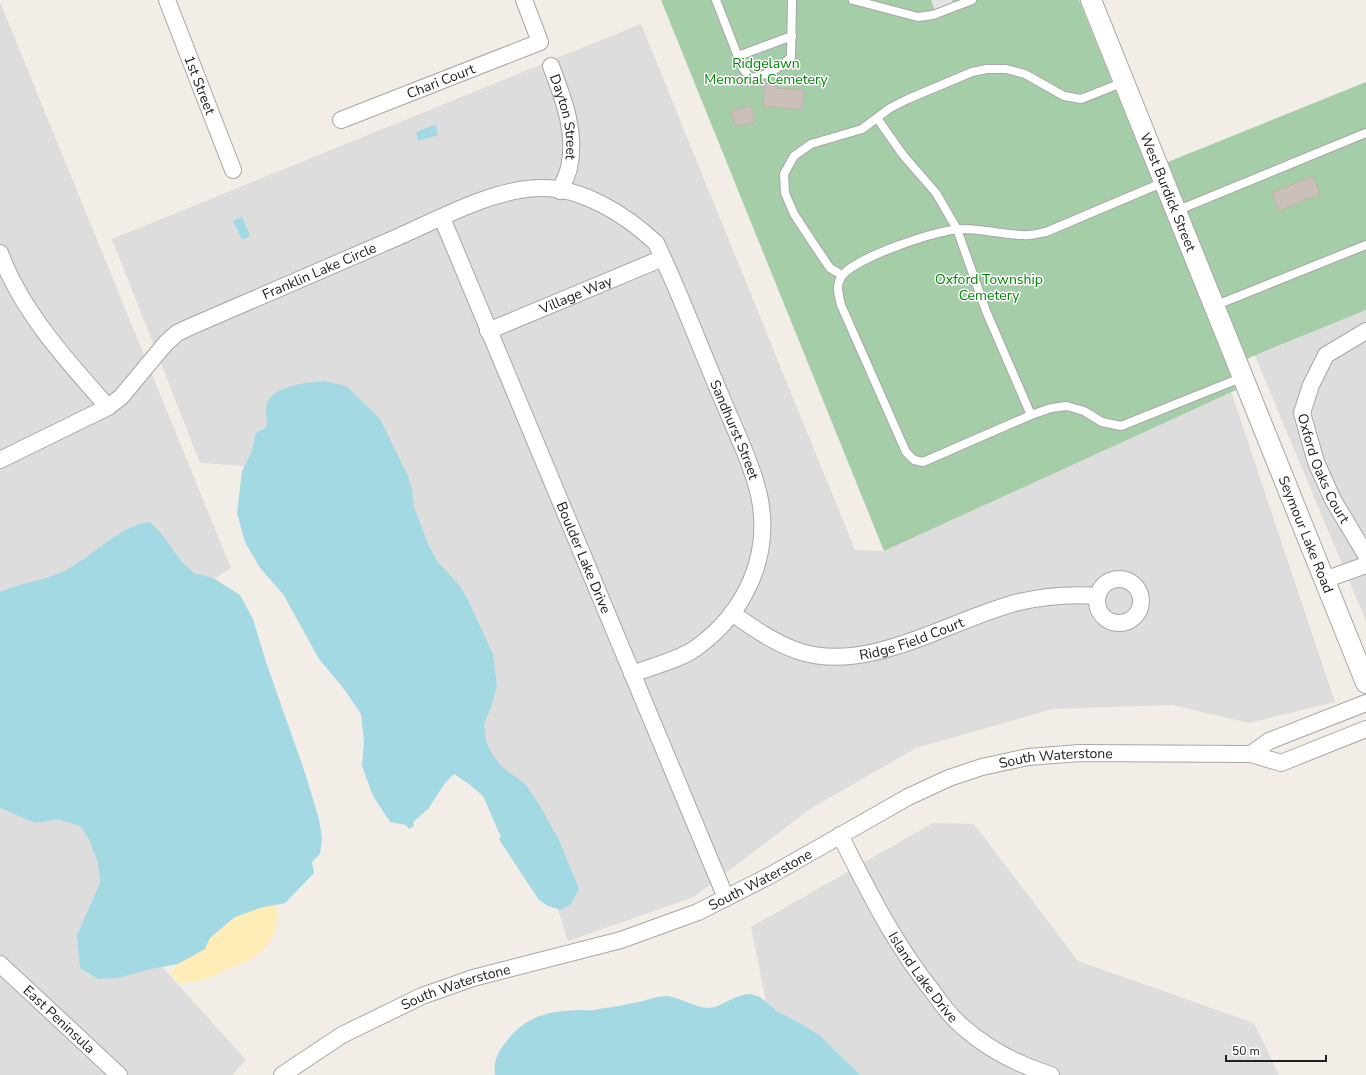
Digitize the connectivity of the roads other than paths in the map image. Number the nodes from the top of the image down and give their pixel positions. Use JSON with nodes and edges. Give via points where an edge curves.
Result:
{"nodes":[{"id":1,"x":167,"y":0,"type":"edge"},
{"id":2,"x":524,"y":0,"type":"edge"},
{"id":3,"x":716,"y":0,"type":"edge"},
{"id":4,"x":792,"y":0,"type":"edge"},
{"id":5,"x":853,"y":0,"type":"edge"},
{"id":6,"x":972,"y":0,"type":"edge"},
{"id":7,"x":1091,"y":0,"type":"edge"},
{"id":8,"x":792,"y":36,"type":"junction"},
{"id":9,"x":738,"y":56,"type":"junction"},
{"id":10,"x":551,"y":66,"type":"dead end"},
{"id":11,"x":1124,"y":82,"type":"junction"},
{"id":12,"x":877,"y":118,"type":"junction"},
{"id":13,"x":341,"y":120,"type":"dead end"},
{"id":14,"x":1366,"y":133,"type":"edge"},
{"id":15,"x":233,"y":170,"type":"dead end"},
{"id":16,"x":1164,"y":182,"type":"junction"},
{"id":17,"x":560,"y":191,"type":"junction"},
{"id":18,"x":1176,"y":212,"type":"junction"},
{"id":19,"x":442,"y":218,"type":"junction"},
{"id":20,"x":957,"y":229,"type":"junction"},
{"id":21,"x":1366,"y":245,"type":"edge"},
{"id":22,"x":0,"y":253,"type":"edge"},
{"id":23,"x":663,"y":258,"type":"junction"},
{"id":24,"x":842,"y":275,"type":"junction"},
{"id":25,"x":1214,"y":306,"type":"junction"},
{"id":26,"x":488,"y":331,"type":"junction"},
{"id":27,"x":1366,"y":331,"type":"edge"},
{"id":28,"x":1245,"y":380,"type":"junction"},
{"id":29,"x":108,"y":407,"type":"junction"},
{"id":30,"x":1031,"y":415,"type":"junction"},
{"id":31,"x":0,"y":460,"type":"edge"},
{"id":32,"x":1366,"y":555,"type":"edge"},
{"id":33,"x":1366,"y":564,"type":"edge"},
{"id":34,"x":1324,"y":580,"type":"junction"},
{"id":35,"x":1098,"y":596,"type":"dead end"},
{"id":36,"x":732,"y":614,"type":"junction"},
{"id":37,"x":632,"y":674,"type":"junction"},
{"id":38,"x":1366,"y":683,"type":"edge"},
{"id":39,"x":1366,"y":703,"type":"edge"},
{"id":40,"x":1366,"y":729,"type":"edge"},
{"id":41,"x":1252,"y":754,"type":"junction"},
{"id":42,"x":840,"y":835,"type":"junction"},
{"id":43,"x":726,"y":898,"type":"junction"},
{"id":44,"x":0,"y":964,"type":"edge"},
{"id":45,"x":119,"y":1075,"type":"edge"},
{"id":46,"x":282,"y":1075,"type":"edge"},
{"id":47,"x":1050,"y":1075,"type":"edge"}],
"edges":[{"from":1,"to":15,"type":"street","name":"1st Street"},
{"from":2,"to":13,"type":"street","name":"Chari Court","via":[[540,42]]},
{"from":3,"to":9,"type":"lane"},
{"from":4,"to":8,"type":"lane"},
{"from":5,"to":6,"type":"lane","via":[[918,17],[933,15]]},
{"from":7,"to":11,"type":"street","name":"West Burdick Street"},
{"from":8,"to":9,"type":"lane"},
{"from":8,"to":9,"type":"lane","via":[[791,57],[779,68],[759,77],[750,78]]},
{"from":10,"to":17,"type":"street","name":"Dayton Street","via":[[567,110],[570,127],[569,168]]},
{"from":11,"to":12,"type":"lane","via":[[1081,99],[1064,96],[1025,74],[1006,69],[987,69],[972,72],[908,99]]},
{"from":11,"to":16,"type":"street","name":"West Burdick Street"},
{"from":12,"to":20,"type":"lane","via":[[903,155],[936,193]]},
{"from":12,"to":24,"type":"lane","via":[[862,129],[811,144],[794,156],[784,174],[784,193],[794,214],[830,268]]},
{"from":14,"to":18,"type":"lane"},
{"from":16,"to":18,"type":"street","name":"West Burdick Street"},
{"from":16,"to":20,"type":"lane","via":[[1046,232],[1026,236]]},
{"from":17,"to":19,"type":"street","name":"Franklin Lake Circle","via":[[540,188],[512,190]]},
{"from":17,"to":23,"type":"street","name":"Sandhurst Street","via":[[583,196],[615,210],[656,243]]},
{"from":18,"to":25,"type":"street","name":"West Burdick Street"},
{"from":19,"to":26,"type":"street","name":"Boulder Lake Drive"},
{"from":19,"to":29,"type":"street","name":"Franklin Lake Circle","via":[[177,333],[121,397]]},
{"from":20,"to":24,"type":"lane","via":[[896,246],[858,264]]},
{"from":20,"to":30,"type":"lane","via":[[986,311]]},
{"from":21,"to":25,"type":"lane"},
{"from":22,"to":29,"type":"street","via":[[9,276],[49,337]]},
{"from":23,"to":26,"type":"street","name":"Village Way"},
{"from":23,"to":36,"type":"street","name":"Sandhurst Street","via":[[745,455],[758,494],[762,544],[750,586]]},
{"from":24,"to":30,"type":"lane","via":[[838,286],[841,305],[906,452],[914,460],[923,462]]},
{"from":25,"to":28,"type":"street","name":"West Burdick Street"},
{"from":26,"to":37,"type":"street","name":"Boulder Lake Drive"},
{"from":27,"to":32,"type":"street","name":"Oxford Oaks Court","via":[[1326,355],[1311,385],[1302,412],[1319,469],[1333,500]]},
{"from":28,"to":30,"type":"lane","via":[[1121,426],[1102,422],[1084,411],[1067,406]]},
{"from":28,"to":34,"type":"street","name":"Seymour Lake Road"},
{"from":29,"to":31,"type":"street","name":"Franklin Lake Circle"},
{"from":33,"to":34,"type":"street"},
{"from":34,"to":38,"type":"street","name":"Seymour Lake Road"},
{"from":35,"to":36,"type":"street","name":"Ridge Field Court","via":[[1075,594],[1019,602],[895,646],[850,656],[817,655],[798,651],[766,637]]},
{"from":36,"to":37,"type":"street","name":"Sandhurst Street","via":[[696,648]]},
{"from":37,"to":43,"type":"street","name":"Boulder Lake Drive"},
{"from":39,"to":41,"type":"street","via":[[1269,741]]},
{"from":40,"to":41,"type":"street","name":"South Waterstone","via":[[1281,763]]},
{"from":41,"to":42,"type":"street","name":"South Waterstone","via":[[1080,753],[1028,757],[982,767],[949,778],[908,797]]},
{"from":42,"to":43,"type":"street","name":"South Waterstone"},
{"from":42,"to":47,"type":"street","name":"Island Lake Drive","via":[[896,942],[948,1012],[963,1027],[995,1050]]},
{"from":43,"to":46,"type":"street","name":"South Waterstone","via":[[660,927],[621,940],[473,978],[422,996],[342,1035]]},
{"from":44,"to":45,"type":"street","name":"East Peninsula"}]}
